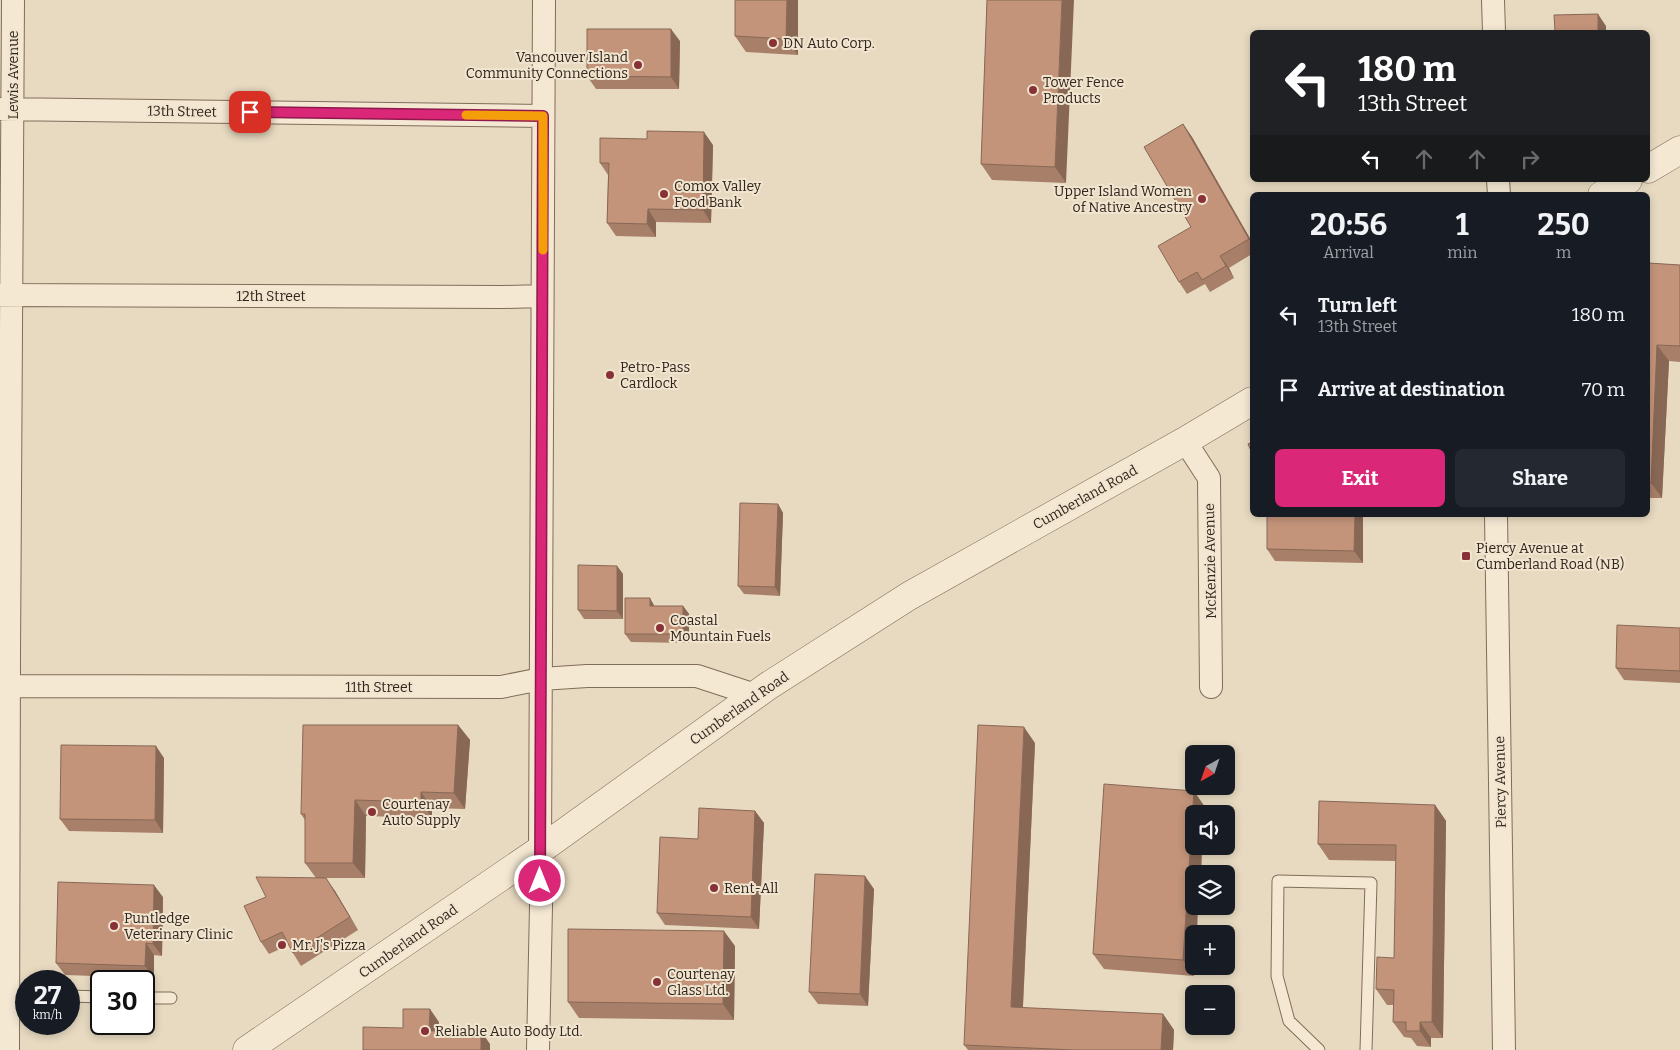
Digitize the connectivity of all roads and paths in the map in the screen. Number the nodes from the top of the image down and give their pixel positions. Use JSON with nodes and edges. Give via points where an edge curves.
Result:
{"nodes":[{"id":1,"x":13,"y":0,"type":"edge"},
{"id":2,"x":544,"y":0,"type":"edge"},
{"id":3,"x":1493,"y":0,"type":"edge"},
{"id":4,"x":1494,"y":30,"type":"edge"},
{"id":5,"x":6,"y":109,"type":"edge"},
{"id":6,"x":543,"y":116,"type":"junction"},
{"id":7,"x":1680,"y":150,"type":"edge"},
{"id":8,"x":1650,"y":168,"type":"edge"},
{"id":9,"x":1625,"y":182,"type":"edge"},
{"id":10,"x":1607,"y":192,"type":"edge"},
{"id":11,"x":6,"y":295,"type":"edge"},
{"id":12,"x":542,"y":296,"type":"junction"},
{"id":13,"x":1250,"y":402,"type":"edge"},
{"id":14,"x":1185,"y":441,"type":"junction"},
{"id":15,"x":1496,"y":517,"type":"edge"},
{"id":16,"x":541,"y":679,"type":"junction"},
{"id":17,"x":4,"y":686,"type":"edge"},
{"id":18,"x":1211,"y":687,"type":"dead end"},
{"id":19,"x":755,"y":695,"type":"junction"},
{"id":20,"x":540,"y":850,"type":"junction"},
{"id":21,"x":16,"y":970,"type":"edge"},
{"id":22,"x":155,"y":998,"type":"edge"},
{"id":23,"x":171,"y":998,"type":"dead end"},
{"id":24,"x":15,"y":1008,"type":"edge"},
{"id":25,"x":8,"y":1050,"type":"edge"},
{"id":26,"x":248,"y":1050,"type":"edge"},
{"id":27,"x":538,"y":1050,"type":"edge"},
{"id":28,"x":1319,"y":1050,"type":"edge"},
{"id":29,"x":1366,"y":1050,"type":"edge"},
{"id":30,"x":1504,"y":1050,"type":"edge"}],
"edges":[{"from":1,"to":5,"type":"street","name":"Lewis Avenue"},
{"from":2,"to":6,"type":"street"},
{"from":3,"to":4,"type":"street"},
{"from":5,"to":6,"type":"street","name":"13th Street"},
{"from":5,"to":11,"type":"street","name":"Lewis Avenue"},
{"from":6,"to":12,"type":"street"},
{"from":7,"to":8,"type":"street"},
{"from":9,"to":10,"type":"street"},
{"from":11,"to":12,"type":"street","name":"12th Street"},
{"from":11,"to":17,"type":"street","name":"Lewis Avenue"},
{"from":12,"to":16,"type":"street"},
{"from":13,"to":14,"type":"street","name":"Cumberland Road"},
{"from":14,"to":18,"type":"street","name":"McKenzie Avenue","via":[[1209,478]]},
{"from":14,"to":19,"type":"street","name":"Cumberland Road","via":[[909,596]]},
{"from":15,"to":30,"type":"street","name":"Piercy Avenue"},
{"from":16,"to":17,"type":"street","name":"11th Street","via":[[501,687]]},
{"from":16,"to":19,"type":"street","name":"11th Street","via":[[697,676]]},
{"from":16,"to":20,"type":"street"},
{"from":17,"to":21,"type":"street","name":"Lewis Avenue"},
{"from":19,"to":20,"type":"street","name":"Cumberland Road"},
{"from":20,"to":26,"type":"street","name":"Cumberland Road"},
{"from":20,"to":27,"type":"street"},
{"from":22,"to":23,"type":"lane"},
{"from":24,"to":25,"type":"street","name":"Lewis Avenue"},
{"from":28,"to":29,"type":"lane","via":[[1289,1021],[1277,976],[1278,881],[1370,883]]}]}
